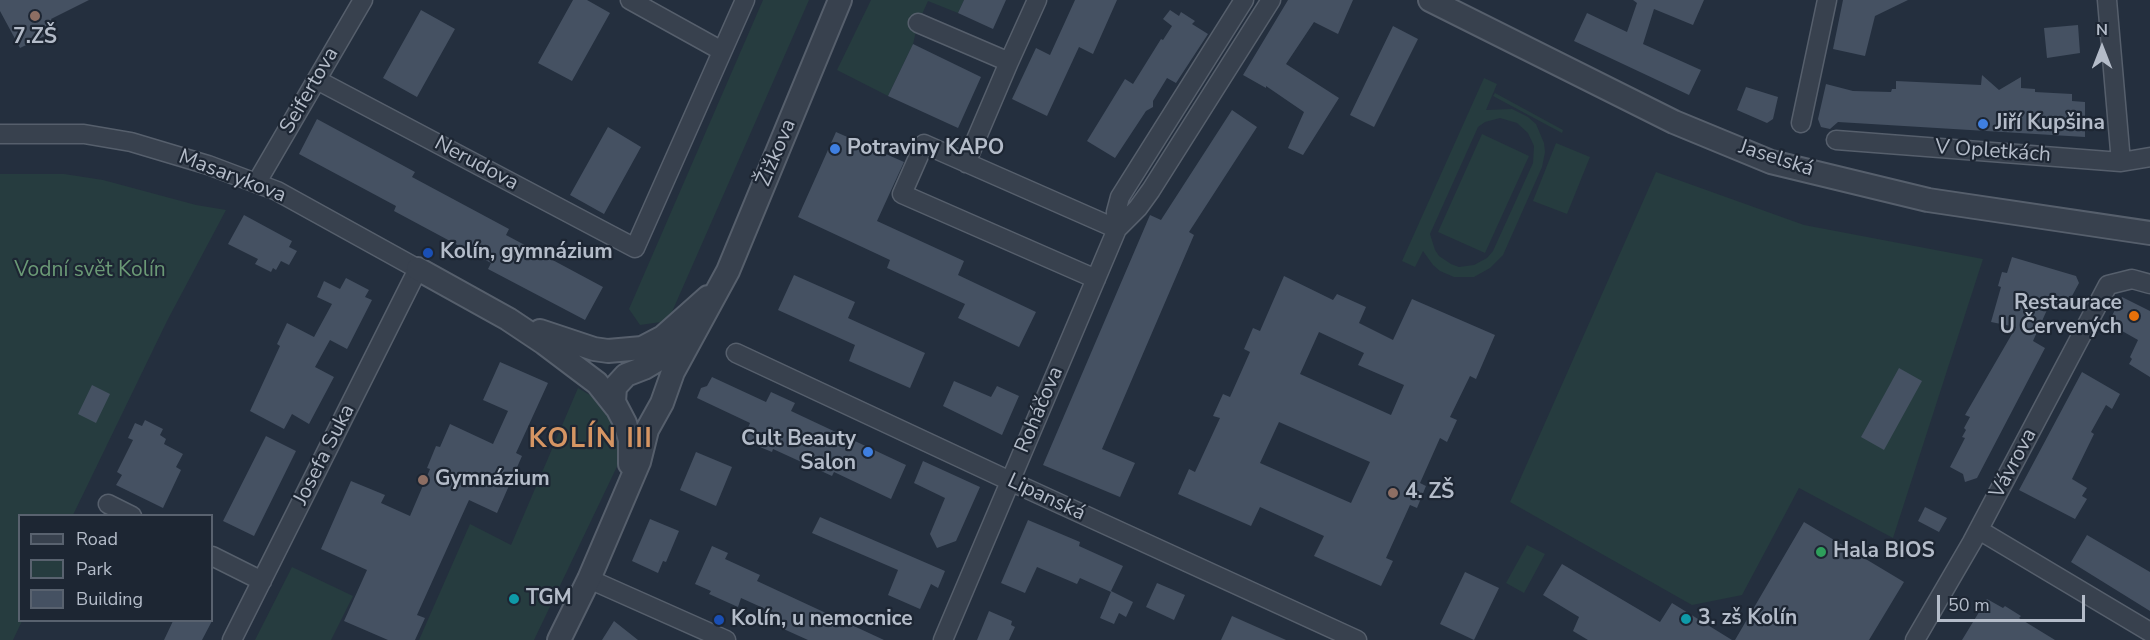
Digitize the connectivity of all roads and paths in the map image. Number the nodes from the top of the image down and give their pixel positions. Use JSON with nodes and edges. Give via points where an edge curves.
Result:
{"nodes":[{"id":1,"x":363,"y":0,"type":"edge"},
{"id":2,"x":630,"y":0,"type":"edge"},
{"id":3,"x":745,"y":0,"type":"edge"},
{"id":4,"x":840,"y":0,"type":"edge"},
{"id":5,"x":1037,"y":0,"type":"edge"},
{"id":6,"x":1244,"y":0,"type":"edge"},
{"id":7,"x":1271,"y":0,"type":"edge"},
{"id":8,"x":1430,"y":0,"type":"edge"},
{"id":9,"x":1827,"y":0,"type":"edge"},
{"id":10,"x":2107,"y":0,"type":"edge"},
{"id":11,"x":918,"y":23,"type":"dead end"},
{"id":12,"x":722,"y":51,"type":"junction"},
{"id":13,"x":1009,"y":62,"type":"junction"},
{"id":14,"x":317,"y":80,"type":"junction"},
{"id":15,"x":1802,"y":123,"type":"dead end"},
{"id":16,"x":0,"y":134,"type":"edge"},
{"id":17,"x":1836,"y":140,"type":"dead end"},
{"id":18,"x":2150,"y":157,"type":"edge"},
{"id":19,"x":2121,"y":162,"type":"junction"},
{"id":20,"x":966,"y":163,"type":"junction"},
{"id":21,"x":257,"y":182,"type":"junction"},
{"id":22,"x":1117,"y":229,"type":"junction"},
{"id":23,"x":2150,"y":233,"type":"edge"},
{"id":24,"x":418,"y":269,"type":"junction"},
{"id":25,"x":1096,"y":279,"type":"junction"},
{"id":26,"x":2150,"y":284,"type":"edge"},
{"id":27,"x":716,"y":295,"type":"junction"},
{"id":28,"x":508,"y":319,"type":"junction"},
{"id":29,"x":736,"y":353,"type":"dead end"},
{"id":30,"x":635,"y":372,"type":"junction"},
{"id":31,"x":661,"y":407,"type":"junction"},
{"id":32,"x":617,"y":409,"type":"junction"},
{"id":33,"x":1010,"y":481,"type":"junction"},
{"id":34,"x":630,"y":483,"type":"junction"},
{"id":35,"x":108,"y":504,"type":"dead end"},
{"id":36,"x":128,"y":514,"type":"edge"},
{"id":37,"x":1979,"y":530,"type":"junction"},
{"id":38,"x":213,"y":556,"type":"edge"},
{"id":39,"x":589,"y":579,"type":"junction"},
{"id":40,"x":262,"y":580,"type":"junction"},
{"id":41,"x":2150,"y":632,"type":"edge"},
{"id":42,"x":232,"y":640,"type":"edge"},
{"id":43,"x":559,"y":640,"type":"edge"},
{"id":44,"x":726,"y":640,"type":"edge"},
{"id":45,"x":943,"y":640,"type":"edge"},
{"id":46,"x":1357,"y":640,"type":"edge"},
{"id":47,"x":1915,"y":640,"type":"edge"}],
"edges":[{"from":1,"to":14,"type":"street","name":"Seifertova"},
{"from":2,"to":12,"type":"street"},
{"from":3,"to":12,"type":"street"},
{"from":4,"to":27,"type":"street","name":"Žižkova"},
{"from":5,"to":13,"type":"street"},
{"from":6,"to":22,"type":"street","name":"Roháčova","via":[[1120,197]]},
{"from":7,"to":22,"type":"street","name":"Roháčova","via":[[1151,190]]},
{"from":8,"to":23,"type":"street","name":"Jaselská","via":[[1674,122],[1771,162],[1928,200]]},
{"from":9,"to":15,"type":"street"},
{"from":10,"to":19,"type":"street"},
{"from":11,"to":13,"type":"street"},
{"from":12,"to":14,"type":"street","name":"Nerudova","via":[[635,248]]},
{"from":13,"to":20,"type":"street"},
{"from":14,"to":21,"type":"street","name":"Seifertova"},
{"from":16,"to":21,"type":"street","name":"Masarykova","via":[[84,134],[131,142]]},
{"from":17,"to":19,"type":"street","name":"V Opletkách"},
{"from":18,"to":19,"type":"street","name":"V Opletkách"},
{"from":20,"to":22,"type":"street"},
{"from":20,"to":25,"type":"street","via":[[924,144],[902,194]]},
{"from":21,"to":24,"type":"street","name":"Masarykova"},
{"from":22,"to":25,"type":"street","name":"Roháčova"},
{"from":24,"to":28,"type":"street","name":"Masarykova"},
{"from":24,"to":40,"type":"street","name":"Josefa Suka"},
{"from":25,"to":33,"type":"street","name":"Roháčova"},
{"from":26,"to":37,"type":"street","name":"Vávrova","via":[[2132,279],[2108,285]]},
{"from":27,"to":28,"type":"street","via":[[663,337],[631,350],[594,349]]},
{"from":27,"to":30,"type":"street","name":"Žižkova","via":[[679,345]]},
{"from":27,"to":31,"type":"street","name":"Žižkova","via":[[673,372]]},
{"from":28,"to":30,"type":"street","name":"Masarykova","via":[[586,361]]},
{"from":28,"to":32,"type":"street","name":"Masarykova","via":[[591,377]]},
{"from":29,"to":33,"type":"street","name":"Lipanská"},
{"from":30,"to":31,"type":"street","via":[[656,379],[662,388]]},
{"from":30,"to":32,"type":"street","name":"Žižkova","via":[[621,378],[615,387]]},
{"from":31,"to":32,"type":"street","via":[[642,421],[628,419]]},
{"from":31,"to":34,"type":"street","name":"Žižkova","via":[[650,424]]},
{"from":32,"to":34,"type":"street","name":"Žižkova","via":[[630,440]]},
{"from":33,"to":45,"type":"street","name":"Roháčova"},
{"from":33,"to":46,"type":"street","name":"Lipanská"},
{"from":34,"to":39,"type":"street","name":"Žižkova"},
{"from":35,"to":36,"type":"street"},
{"from":37,"to":41,"type":"street"},
{"from":37,"to":47,"type":"street","name":"Vávrova"},
{"from":38,"to":40,"type":"street"},
{"from":39,"to":43,"type":"street","name":"Žižkova"},
{"from":39,"to":44,"type":"street"},
{"from":40,"to":42,"type":"street","name":"Josefa Suka"}]}
